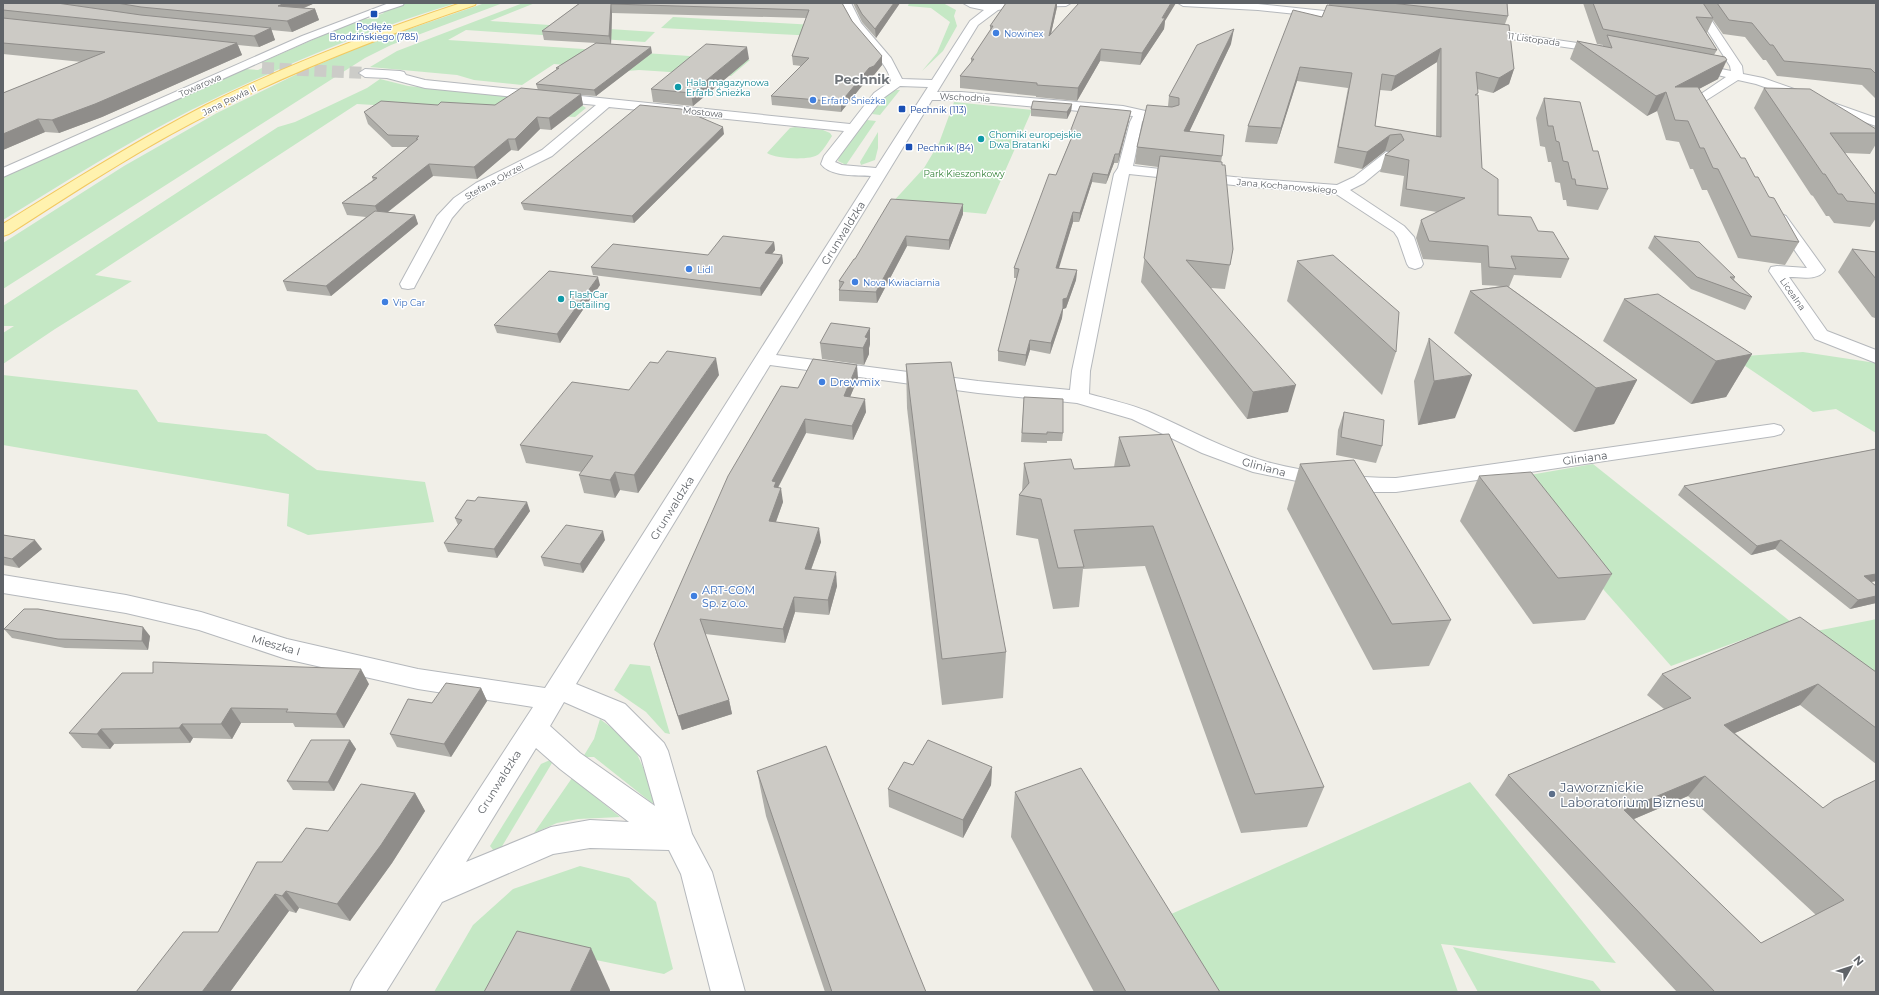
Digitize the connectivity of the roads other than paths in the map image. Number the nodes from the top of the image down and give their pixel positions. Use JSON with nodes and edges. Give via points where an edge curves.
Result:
{"nodes":[{"id":1,"x":399,"y":3,"type":"edge"},
{"id":2,"x":471,"y":3,"type":"edge"},
{"id":3,"x":846,"y":3,"type":"edge"},
{"id":4,"x":1066,"y":3,"type":"edge"},
{"id":5,"x":1182,"y":3,"type":"edge"},
{"id":6,"x":1696,"y":3,"type":"edge"},
{"id":7,"x":972,"y":4,"type":"edge"},
{"id":8,"x":1018,"y":4,"type":"edge"},
{"id":9,"x":998,"y":7,"type":"junction"},
{"id":10,"x":1363,"y":18,"type":"edge"},
{"id":11,"x":974,"y":23,"type":"junction"},
{"id":12,"x":1470,"y":31,"type":"edge"},
{"id":13,"x":283,"y":36,"type":"dead end"},
{"id":14,"x":306,"y":38,"type":"junction"},
{"id":15,"x":247,"y":51,"type":"dead end"},
{"id":16,"x":1618,"y":52,"type":"edge"},
{"id":17,"x":270,"y":54,"type":"junction"},
{"id":18,"x":1684,"y":64,"type":"edge"},
{"id":19,"x":240,"y":67,"type":"junction"},
{"id":20,"x":262,"y":68,"type":"tunnel mouth"},
{"id":21,"x":365,"y":73,"type":"tunnel mouth"},
{"id":22,"x":1737,"y":75,"type":"junction"},
{"id":23,"x":897,"y":79,"type":"junction"},
{"id":24,"x":936,"y":84,"type":"junction"},
{"id":25,"x":929,"y":96,"type":"junction"},
{"id":26,"x":607,"y":102,"type":"junction"},
{"id":27,"x":1140,"y":115,"type":"junction"},
{"id":28,"x":1165,"y":118,"type":"edge"},
{"id":29,"x":1876,"y":122,"type":"edge"},
{"id":30,"x":853,"y":128,"type":"junction"},
{"id":31,"x":1720,"y":135,"type":"edge"},
{"id":32,"x":1392,"y":155,"type":"edge"},
{"id":33,"x":1125,"y":169,"type":"junction"},
{"id":34,"x":3,"y":173,"type":"edge"},
{"id":35,"x":880,"y":173,"type":"junction"},
{"id":36,"x":1339,"y":190,"type":"junction"},
{"id":37,"x":1774,"y":209,"type":"edge"},
{"id":38,"x":3,"y":231,"type":"edge"},
{"id":39,"x":1415,"y":264,"type":"dead end"},
{"id":40,"x":408,"y":284,"type":"dead end"},
{"id":41,"x":1876,"y":357,"type":"edge"},
{"id":42,"x":765,"y":359,"type":"junction"},
{"id":43,"x":1079,"y":397,"type":"junction"},
{"id":44,"x":1774,"y":430,"type":"dead end"},
{"id":45,"x":3,"y":584,"type":"edge"},
{"id":46,"x":555,"y":694,"type":"junction"},
{"id":47,"x":533,"y":728,"type":"junction"},
{"id":48,"x":678,"y":836,"type":"junction"},
{"id":49,"x":432,"y":891,"type":"junction"},
{"id":50,"x":367,"y":992,"type":"edge"},
{"id":51,"x":728,"y":992,"type":"edge"}],
"edges":[{"from":1,"to":14,"type":"street","name":"Towarowa"},
{"from":2,"to":38,"type":"main road","name":"Jana Pawła II","via":[[351,45],[234,97],[150,141]]},
{"from":3,"to":23,"type":"street","via":[[857,27],[886,61]]},
{"from":4,"to":8,"type":"street"},
{"from":5,"to":10,"type":"street","via":[[1258,7]]},
{"from":6,"to":22,"type":"street","via":[[1736,66]]},
{"from":7,"to":9,"type":"street"},
{"from":7,"to":11,"type":"street","name":"Grunwaldzka"},
{"from":8,"to":9,"type":"street"},
{"from":9,"to":11,"type":"street","name":"Grunwaldzka","via":[[989,10]]},
{"from":11,"to":24,"type":"street","name":"Grunwaldzka"},
{"from":12,"to":16,"type":"street","name":"11 Listopada","via":[[1556,41]]},
{"from":13,"to":14,"type":"street"},
{"from":14,"to":17,"type":"street","name":"Towarowa"},
{"from":15,"to":17,"type":"street"},
{"from":17,"to":19,"type":"street","name":"Towarowa"},
{"from":18,"to":22,"type":"street"},
{"from":19,"to":20,"type":"street"},
{"from":19,"to":34,"type":"street","name":"Towarowa"},
{"from":21,"to":26,"type":"street","name":"Mostowa","via":[[386,74],[425,84]]},
{"from":22,"to":29,"type":"street"},
{"from":22,"to":31,"type":"street","via":[[1698,100],[1701,109]]},
{"from":23,"to":24,"type":"street"},
{"from":23,"to":30,"type":"street","via":[[878,96]]},
{"from":24,"to":25,"type":"street","name":"Grunwaldzka"},
{"from":25,"to":27,"type":"street","name":"Wschodnia","via":[[1006,105]]},
{"from":25,"to":35,"type":"street","name":"Grunwaldzka"},
{"from":26,"to":30,"type":"street","name":"Mostowa"},
{"from":26,"to":40,"type":"street","name":"Stefana Okrzei","via":[[547,153],[481,186],[459,201],[445,216]]},
{"from":27,"to":28,"type":"street","name":"Wschodnia"},
{"from":27,"to":33,"type":"street"},
{"from":30,"to":35,"type":"street","via":[[829,159],[828,164],[839,168]]},
{"from":32,"to":36,"type":"street","via":[[1359,180]]},
{"from":33,"to":36,"type":"street","name":"Jana Kochanowskiego"},
{"from":33,"to":43,"type":"street","via":[[1121,174],[1101,269],[1081,371]]},
{"from":35,"to":42,"type":"street","name":"Grunwaldzka"},
{"from":36,"to":39,"type":"street","name":"Jana Kochanowskiego","via":[[1398,229],[1406,237]]},
{"from":37,"to":41,"type":"street","name":"Licealna","via":[[1817,270],[1810,273],[1777,270],[1816,328],[1821,335]]},
{"from":42,"to":43,"type":"street","name":"Gliniana","via":[[978,387]]},
{"from":42,"to":46,"type":"street","name":"Grunwaldzka"},
{"from":43,"to":44,"type":"street","name":"Gliniana","via":[[1139,415],[1238,460],[1292,474],[1366,485],[1412,483]]},
{"from":45,"to":46,"type":"street","name":"Mieszka I","via":[[171,614],[201,621],[286,649],[418,679],[526,695]]},
{"from":46,"to":47,"type":"street","name":"Grunwaldzka"},
{"from":46,"to":48,"type":"street","name":"Mieszka I","via":[[615,712],[654,751]]},
{"from":47,"to":48,"type":"street","via":[[570,761],[628,805]]},
{"from":47,"to":49,"type":"street","name":"Grunwaldzka"},
{"from":48,"to":49,"type":"street","via":[[590,834],[551,841]]},
{"from":48,"to":51,"type":"street","name":"Mieszka I","via":[[696,872]]},
{"from":49,"to":50,"type":"street","name":"Grunwaldzka"}]}
